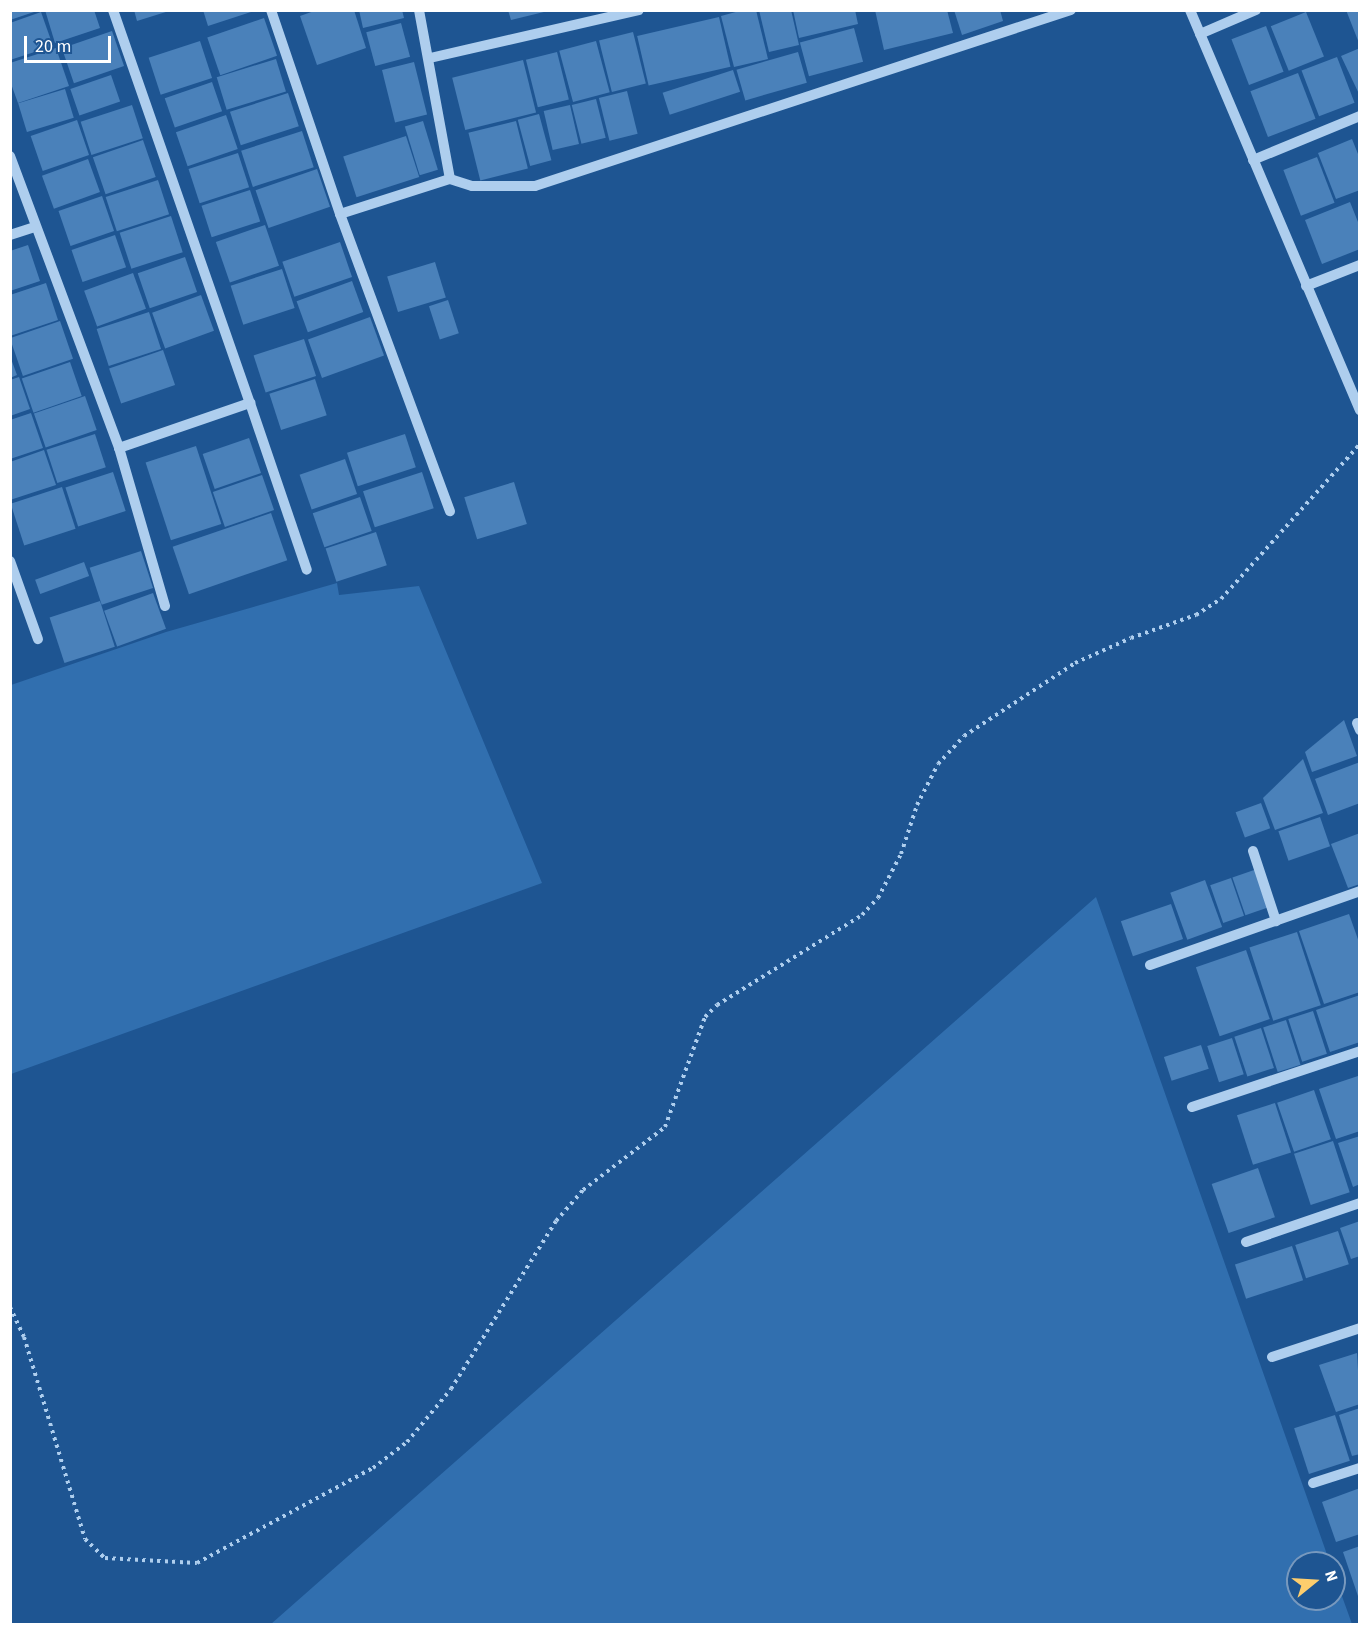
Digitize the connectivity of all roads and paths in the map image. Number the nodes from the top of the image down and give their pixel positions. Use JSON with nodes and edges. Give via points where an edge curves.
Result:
{"nodes":[{"id":1,"x":113,"y":10,"type":"edge"},
{"id":2,"x":271,"y":10,"type":"edge"},
{"id":3,"x":419,"y":10,"type":"edge"},
{"id":4,"x":639,"y":10,"type":"edge"},
{"id":5,"x":1071,"y":10,"type":"edge"},
{"id":6,"x":1190,"y":10,"type":"edge"},
{"id":7,"x":1256,"y":10,"type":"edge"},
{"id":8,"x":1200,"y":34,"type":"junction"},
{"id":9,"x":430,"y":58,"type":"junction"},
{"id":10,"x":1359,"y":116,"type":"edge"},
{"id":11,"x":10,"y":156,"type":"edge"},
{"id":12,"x":1253,"y":160,"type":"junction"},
{"id":13,"x":450,"y":178,"type":"junction"},
{"id":14,"x":340,"y":214,"type":"junction"},
{"id":15,"x":34,"y":227,"type":"junction"},
{"id":16,"x":10,"y":235,"type":"edge"},
{"id":17,"x":1359,"y":265,"type":"edge"},
{"id":18,"x":1306,"y":286,"type":"junction"},
{"id":19,"x":250,"y":404,"type":"junction"},
{"id":20,"x":1359,"y":410,"type":"edge"},
{"id":21,"x":1359,"y":444,"type":"edge"},
{"id":22,"x":118,"y":448,"type":"junction"},
{"id":23,"x":450,"y":511,"type":"dead end"},
{"id":24,"x":10,"y":561,"type":"edge"},
{"id":25,"x":307,"y":570,"type":"dead end"},
{"id":26,"x":165,"y":606,"type":"dead end"},
{"id":27,"x":38,"y":639,"type":"dead end"},
{"id":28,"x":1253,"y":851,"type":"dead end"},
{"id":29,"x":1359,"y":891,"type":"edge"},
{"id":30,"x":1276,"y":921,"type":"junction"},
{"id":31,"x":1150,"y":965,"type":"dead end"},
{"id":32,"x":1359,"y":1051,"type":"edge"},
{"id":33,"x":1192,"y":1107,"type":"dead end"},
{"id":34,"x":1359,"y":1203,"type":"edge"},
{"id":35,"x":1246,"y":1242,"type":"dead end"},
{"id":36,"x":10,"y":1307,"type":"edge"},
{"id":37,"x":1359,"y":1328,"type":"edge"},
{"id":38,"x":1272,"y":1357,"type":"dead end"},
{"id":39,"x":1359,"y":1468,"type":"edge"},
{"id":40,"x":1313,"y":1484,"type":"dead end"}],
"edges":[{"from":1,"to":19,"type":"street"},
{"from":2,"to":14,"type":"street"},
{"from":3,"to":9,"type":"street"},
{"from":4,"to":9,"type":"street"},
{"from":5,"to":13,"type":"street","via":[[535,186],[472,186]]},
{"from":6,"to":8,"type":"street"},
{"from":7,"to":8,"type":"street"},
{"from":8,"to":12,"type":"street"},
{"from":9,"to":13,"type":"street"},
{"from":10,"to":12,"type":"street"},
{"from":11,"to":15,"type":"street"},
{"from":12,"to":18,"type":"street"},
{"from":13,"to":14,"type":"street"},
{"from":14,"to":23,"type":"street"},
{"from":15,"to":16,"type":"street"},
{"from":15,"to":22,"type":"street"},
{"from":17,"to":18,"type":"street"},
{"from":18,"to":20,"type":"street"},
{"from":19,"to":22,"type":"street"},
{"from":19,"to":25,"type":"street"},
{"from":21,"to":36,"type":"path","via":[[1221,599],[1196,615],[1075,663],[964,736],[938,764],[917,806],[901,854],[878,898],[862,915],[717,1005],[705,1017],[665,1127],[583,1190],[556,1221],[451,1389],[407,1442],[373,1468],[197,1563],[105,1558],[86,1539],[24,1337]]},
{"from":22,"to":26,"type":"street"},
{"from":24,"to":27,"type":"street"},
{"from":28,"to":30,"type":"street"},
{"from":29,"to":30,"type":"street"},
{"from":30,"to":31,"type":"street"},
{"from":32,"to":33,"type":"street"},
{"from":34,"to":35,"type":"street"},
{"from":37,"to":38,"type":"street"},
{"from":39,"to":40,"type":"street"}]}
